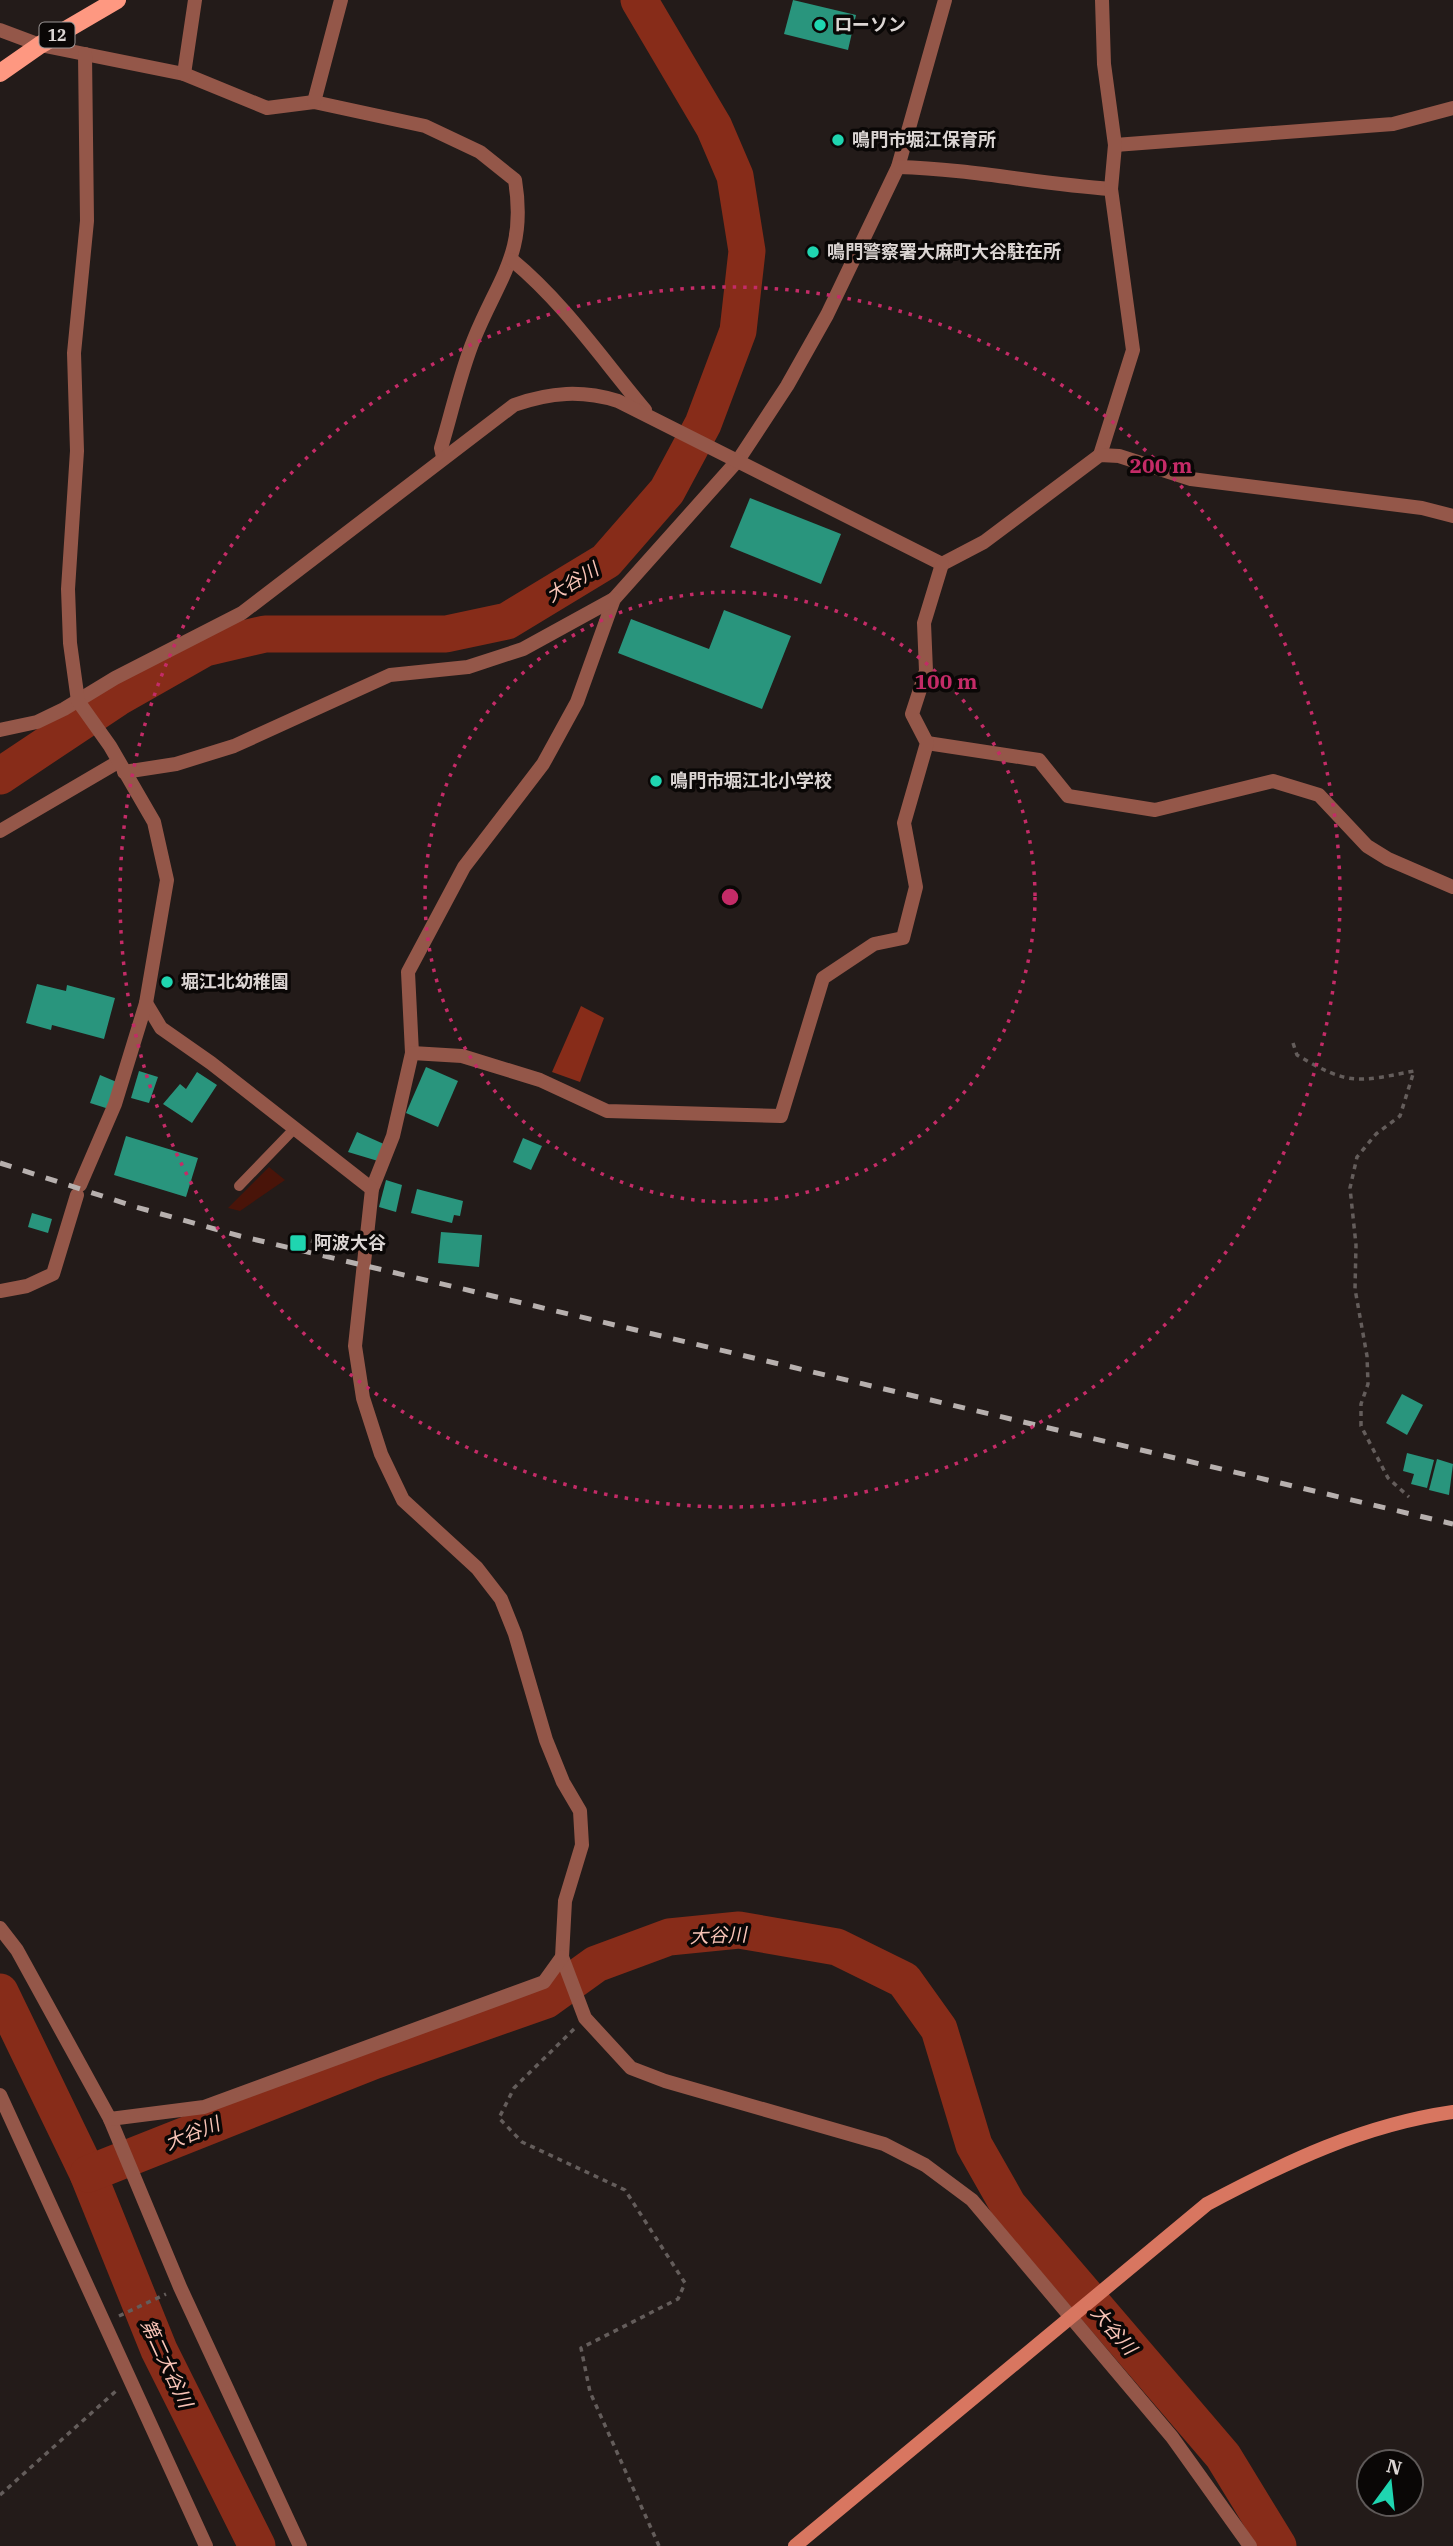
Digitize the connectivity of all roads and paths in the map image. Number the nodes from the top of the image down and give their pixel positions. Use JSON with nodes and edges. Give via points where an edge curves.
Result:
{"nodes":[{"id":1,"x":117,"y":0,"type":"edge"},
{"id":2,"x":195,"y":0,"type":"edge"},
{"id":3,"x":341,"y":0,"type":"edge"},
{"id":4,"x":945,"y":0,"type":"edge"},
{"id":5,"x":1102,"y":0,"type":"edge"},
{"id":6,"x":0,"y":30,"type":"edge"},
{"id":7,"x":40,"y":45,"type":"junction"},
{"id":8,"x":85,"y":54,"type":"junction"},
{"id":9,"x":0,"y":73,"type":"edge"},
{"id":10,"x":184,"y":74,"type":"junction"},
{"id":11,"x":314,"y":102,"type":"junction"},
{"id":12,"x":1453,"y":108,"type":"edge"},
{"id":13,"x":1115,"y":145,"type":"junction"},
{"id":14,"x":898,"y":167,"type":"junction"},
{"id":15,"x":1111,"y":188,"type":"junction"},
{"id":16,"x":512,"y":260,"type":"junction"},
{"id":17,"x":650,"y":416,"type":"junction"},
{"id":18,"x":1100,"y":455,"type":"junction"},
{"id":19,"x":732,"y":456,"type":"junction"},
{"id":20,"x":443,"y":457,"type":"junction"},
{"id":21,"x":1453,"y":516,"type":"edge"},
{"id":22,"x":942,"y":564,"type":"junction"},
{"id":23,"x":614,"y":599,"type":"junction"},
{"id":24,"x":82,"y":705,"type":"junction"},
{"id":25,"x":0,"y":730,"type":"edge"},
{"id":26,"x":928,"y":743,"type":"junction"},
{"id":27,"x":121,"y":767,"type":"junction"},
{"id":28,"x":0,"y":831,"type":"edge"},
{"id":29,"x":1453,"y":887,"type":"edge"},
{"id":30,"x":146,"y":1003,"type":"junction"},
{"id":31,"x":1293,"y":1043,"type":"dead end"},
{"id":32,"x":412,"y":1054,"type":"junction"},
{"id":33,"x":295,"y":1128,"type":"junction"},
{"id":34,"x":239,"y":1186,"type":"dead end"},
{"id":35,"x":372,"y":1189,"type":"junction"},
{"id":36,"x":312,"y":1243,"type":"dead end"},
{"id":37,"x":366,"y":1252,"type":"junction"},
{"id":38,"x":0,"y":1291,"type":"edge"},
{"id":39,"x":1409,"y":1497,"type":"dead end"},
{"id":40,"x":0,"y":1928,"type":"edge"},
{"id":41,"x":565,"y":1964,"type":"junction"},
{"id":42,"x":585,"y":2018,"type":"junction"},
{"id":43,"x":0,"y":2095,"type":"edge"},
{"id":44,"x":1453,"y":2112,"type":"edge"},
{"id":45,"x":110,"y":2119,"type":"junction"},
{"id":46,"x":167,"y":2294,"type":"dead end"},
{"id":47,"x":1078,"y":2313,"type":"junction"},
{"id":48,"x":110,"y":2320,"type":"dead end"},
{"id":49,"x":122,"y":2366,"type":"junction"},
{"id":50,"x":0,"y":2495,"type":"edge"},
{"id":51,"x":205,"y":2546,"type":"edge"},
{"id":52,"x":300,"y":2546,"type":"edge"},
{"id":53,"x":659,"y":2546,"type":"edge"},
{"id":54,"x":795,"y":2546,"type":"edge"},
{"id":55,"x":1250,"y":2546,"type":"edge"}],
"edges":[{"from":1,"to":7,"type":"main road","number":"12"},
{"from":2,"to":10,"type":"street"},
{"from":3,"to":11,"type":"street"},
{"from":4,"to":14,"type":"street"},
{"from":5,"to":13,"type":"street","via":[[1104,64]]},
{"from":6,"to":7,"type":"street"},
{"from":7,"to":8,"type":"street"},
{"from":7,"to":9,"type":"main road","number":"12"},
{"from":8,"to":10,"type":"street"},
{"from":8,"to":24,"type":"street","via":[[87,221],[74,352],[77,451],[68,589],[70,643]]},
{"from":10,"to":11,"type":"street","via":[[267,108]]},
{"from":11,"to":16,"type":"street","via":[[425,127],[480,152],[515,180],[519,202]]},
{"from":12,"to":13,"type":"street","via":[[1393,124]]},
{"from":13,"to":15,"type":"street"},
{"from":14,"to":15,"type":"street","via":[[986,172],[1057,185]]},
{"from":14,"to":19,"type":"street","via":[[827,315],[787,386]]},
{"from":15,"to":18,"type":"street","via":[[1133,350]]},
{"from":16,"to":17,"type":"street","via":[[600,352]]},
{"from":16,"to":20,"type":"street","via":[[474,339],[441,448]]},
{"from":17,"to":19,"type":"street"},
{"from":17,"to":20,"type":"street","via":[[589,392],[542,395],[514,404]]},
{"from":18,"to":21,"type":"street","via":[[1119,456],[1191,478]]},
{"from":18,"to":22,"type":"street","via":[[984,542]]},
{"from":19,"to":22,"type":"street"},
{"from":19,"to":23,"type":"street"},
{"from":20,"to":24,"type":"street","via":[[242,613],[116,678]]},
{"from":22,"to":26,"type":"street","via":[[924,623],[926,671],[912,714]]},
{"from":23,"to":27,"type":"street","via":[[523,649],[468,667],[390,675],[234,746],[176,764]]},
{"from":23,"to":32,"type":"street","via":[[577,702],[543,764],[464,867],[408,972]]},
{"from":24,"to":25,"type":"street"},
{"from":24,"to":27,"type":"street"},
{"from":26,"to":29,"type":"street","via":[[1039,760],[1068,796],[1155,810],[1273,781],[1319,795],[1367,846]]},
{"from":26,"to":32,"type":"street","via":[[904,823],[916,887],[903,938],[874,944],[823,978],[781,1116],[607,1111],[540,1080],[463,1056]]},
{"from":27,"to":28,"type":"street"},
{"from":27,"to":30,"type":"street","via":[[154,822],[167,880]]},
{"from":30,"to":33,"type":"street","via":[[161,1028]]},
{"from":30,"to":38,"type":"street","via":[[116,1104],[78,1190],[53,1274]]},
{"from":31,"to":39,"type":"path","via":[[1297,1055],[1351,1080],[1414,1071],[1400,1116],[1376,1134],[1357,1157],[1350,1188],[1356,1245],[1354,1289],[1367,1356],[1368,1384],[1360,1426],[1388,1478]]},
{"from":32,"to":35,"type":"street","via":[[393,1136]]},
{"from":33,"to":34,"type":"lane"},
{"from":33,"to":35,"type":"street"},
{"from":35,"to":37,"type":"street"},
{"from":36,"to":37,"type":"path"},
{"from":37,"to":41,"type":"street","via":[[355,1346],[363,1398],[381,1454],[403,1500],[477,1568],[501,1599],[546,1740],[580,1811],[582,1844],[565,1901]]},
{"from":40,"to":45,"type":"street","via":[[17,1950]]},
{"from":41,"to":42,"type":"street"},
{"from":41,"to":45,"type":"street","via":[[544,1982],[204,2107]]},
{"from":42,"to":47,"type":"street","via":[[631,2068],[884,2144],[925,2165],[972,2200]]},
{"from":42,"to":53,"type":"path","via":[[514,2088],[499,2118],[522,2142],[625,2190],[685,2284],[678,2299],[581,2348],[590,2392]]},
{"from":43,"to":49,"type":"street"},
{"from":44,"to":47,"type":"street","via":[[1352,2135],[1207,2204]]},
{"from":45,"to":52,"type":"street","via":[[180,2287]]},
{"from":46,"to":48,"type":"path"},
{"from":47,"to":54,"type":"street"},
{"from":47,"to":55,"type":"street"},
{"from":49,"to":50,"type":"path","via":[[117,2390]]},
{"from":49,"to":51,"type":"street"}]}
